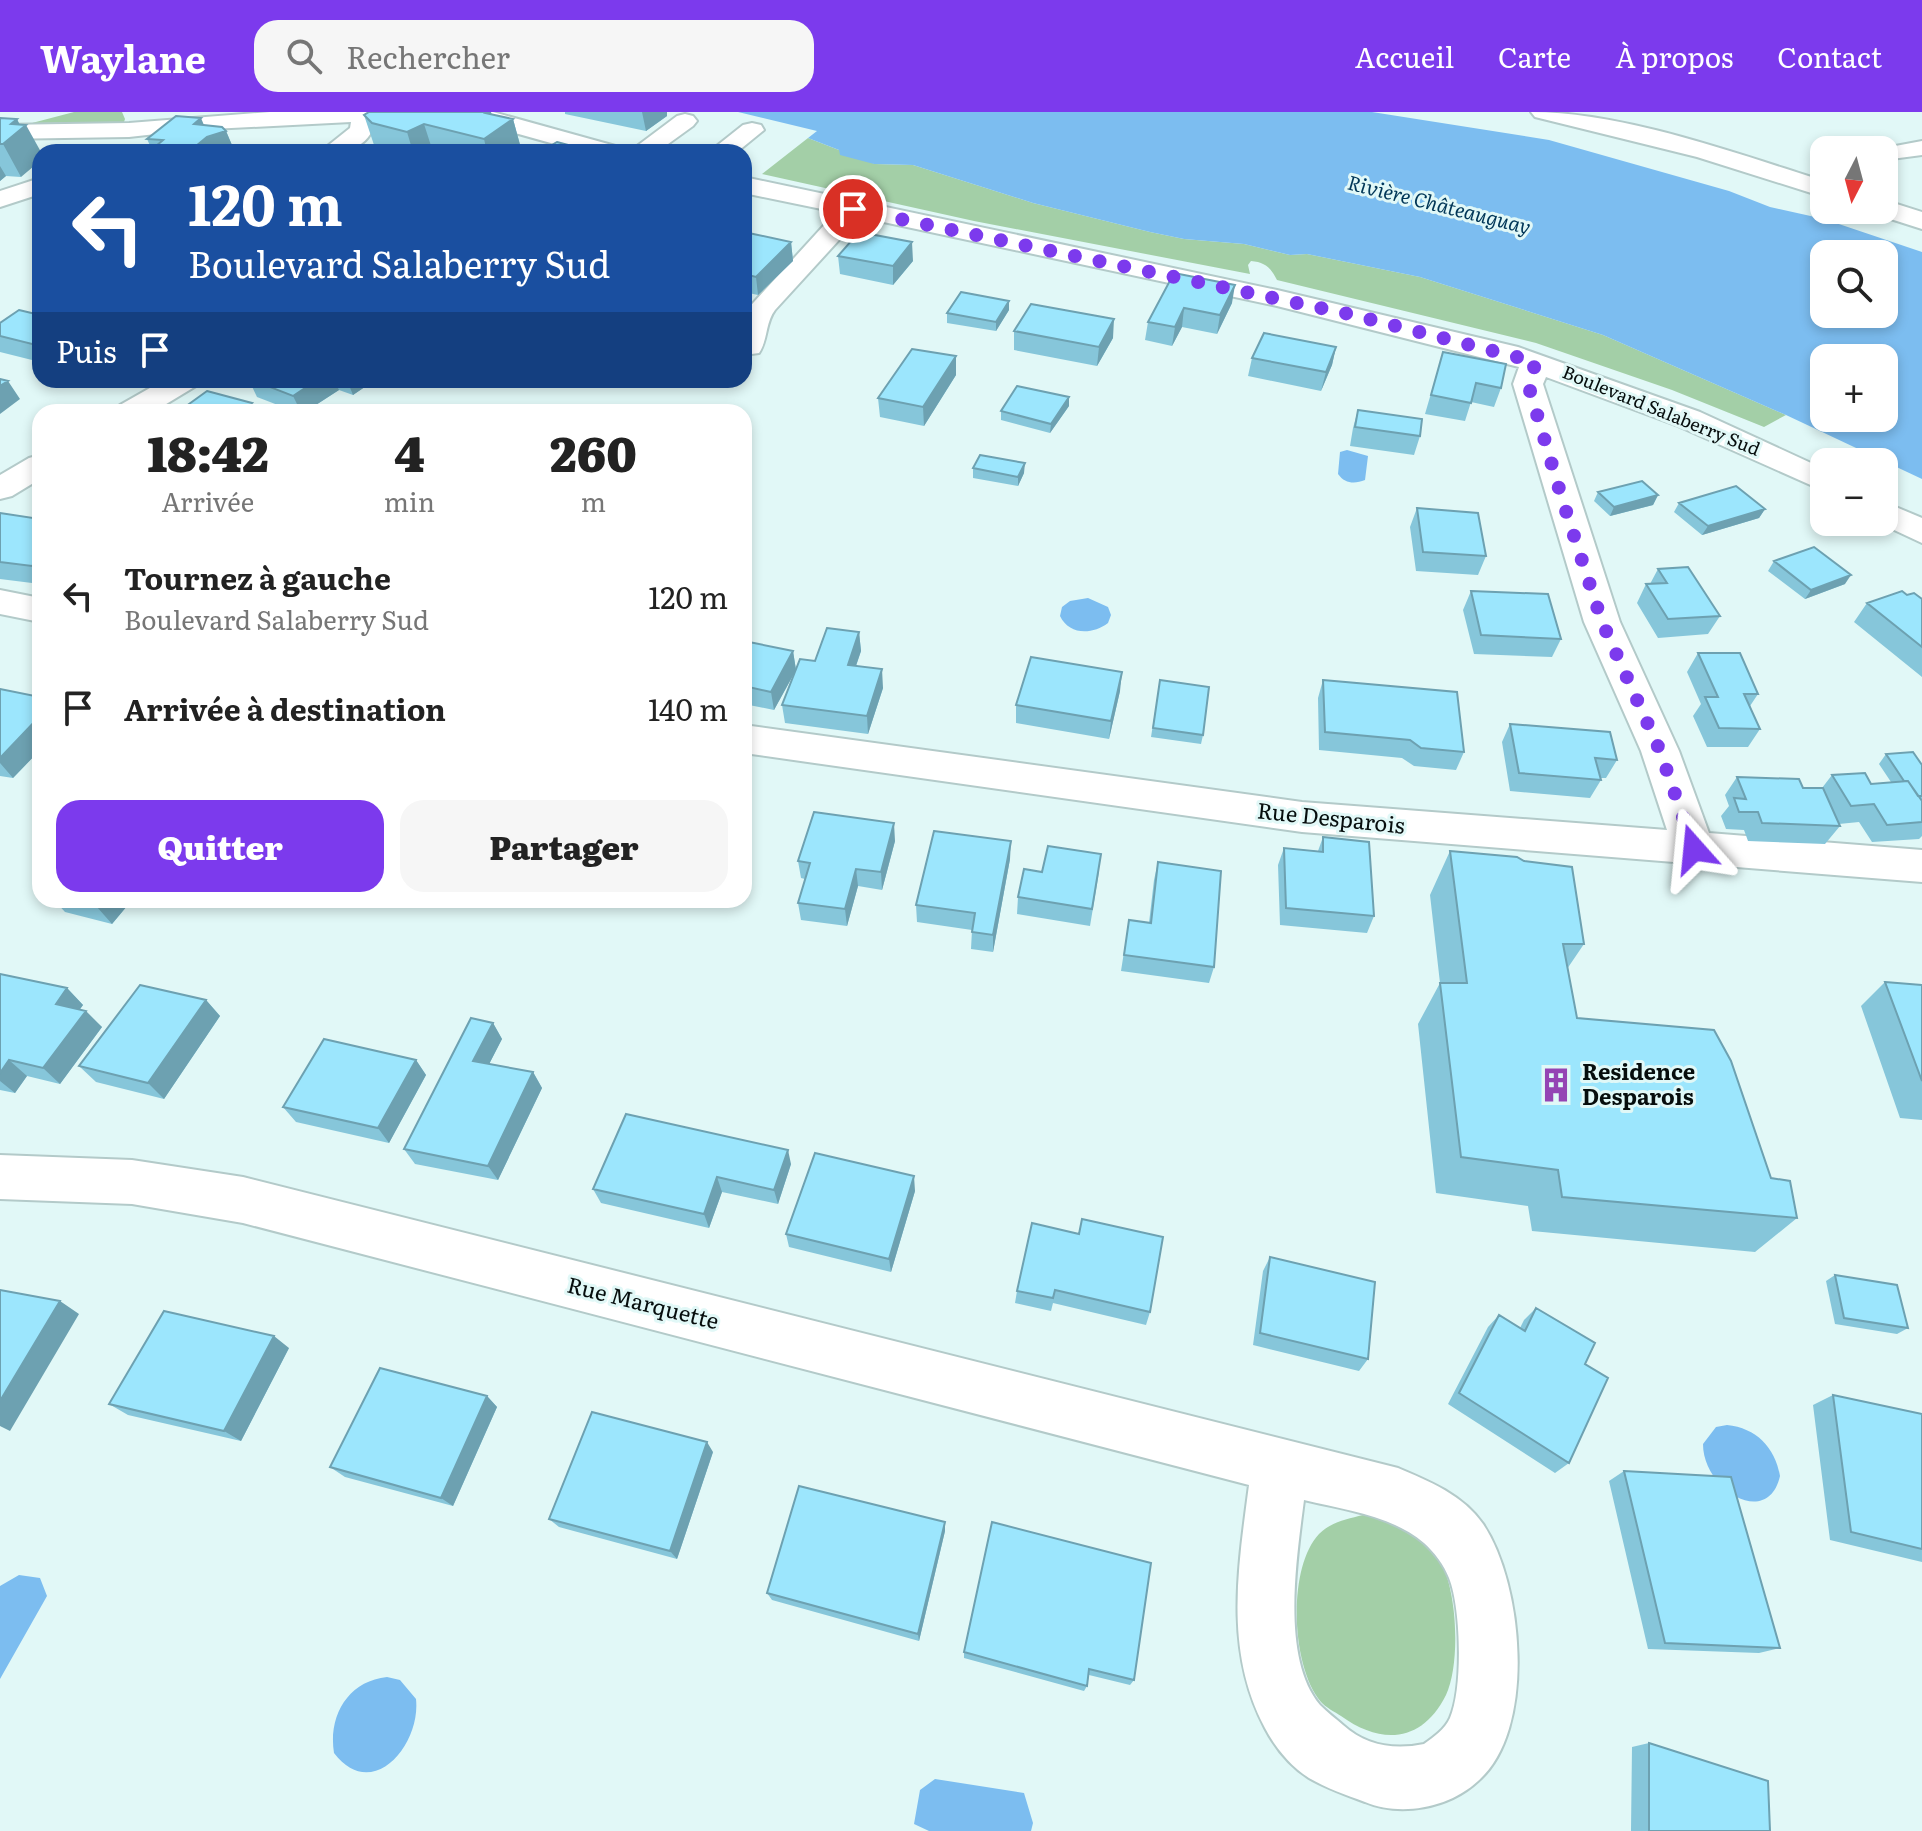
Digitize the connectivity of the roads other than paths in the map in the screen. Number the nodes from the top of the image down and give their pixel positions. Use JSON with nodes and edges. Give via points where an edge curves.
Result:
{"nodes":[{"id":1,"x":35,"y":112,"type":"edge"},
{"id":2,"x":415,"y":112,"type":"edge"},
{"id":3,"x":448,"y":112,"type":"edge"},
{"id":4,"x":1543,"y":112,"type":"edge"},
{"id":5,"x":365,"y":115,"type":"junction"},
{"id":6,"x":0,"y":117,"type":"edge"},
{"id":7,"x":182,"y":117,"type":"edge"},
{"id":8,"x":510,"y":117,"type":"edge"},
{"id":9,"x":685,"y":121,"type":"dead end"},
{"id":10,"x":752,"y":130,"type":"dead end"},
{"id":11,"x":0,"y":132,"type":"edge"},
{"id":12,"x":161,"y":144,"type":"edge"},
{"id":13,"x":343,"y":144,"type":"edge"},
{"id":14,"x":565,"y":144,"type":"edge"},
{"id":15,"x":652,"y":144,"type":"edge"},
{"id":16,"x":732,"y":144,"type":"edge"},
{"id":17,"x":1922,"y":148,"type":"edge"},
{"id":18,"x":1898,"y":151,"type":"edge"},
{"id":19,"x":1810,"y":169,"type":"edge"},
{"id":20,"x":1798,"y":181,"type":"junction"},
{"id":21,"x":1810,"y":185,"type":"edge"},
{"id":22,"x":752,"y":187,"type":"edge"},
{"id":23,"x":32,"y":189,"type":"edge"},
{"id":24,"x":0,"y":199,"type":"edge"},
{"id":25,"x":853,"y":209,"type":"junction"},
{"id":26,"x":1898,"y":213,"type":"edge"},
{"id":27,"x":1922,"y":221,"type":"edge"},
{"id":28,"x":752,"y":310,"type":"edge"},
{"id":29,"x":1536,"y":362,"type":"junction"},
{"id":30,"x":172,"y":388,"type":"edge"},
{"id":31,"x":144,"y":404,"type":"edge"},
{"id":32,"x":32,"y":470,"type":"edge"},
{"id":33,"x":1810,"y":475,"type":"edge"},
{"id":34,"x":0,"y":489,"type":"edge"},
{"id":35,"x":1898,"y":519,"type":"edge"},
{"id":36,"x":1922,"y":532,"type":"edge"},
{"id":37,"x":0,"y":602,"type":"edge"},
{"id":38,"x":32,"y":608,"type":"edge"},
{"id":39,"x":752,"y":740,"type":"edge"},
{"id":40,"x":1694,"y":849,"type":"junction"},
{"id":41,"x":1922,"y":866,"type":"edge"},
{"id":42,"x":0,"y":1177,"type":"edge"},
{"id":43,"x":1280,"y":1467,"type":"junction"}],
"edges":[{"from":1,"to":6,"type":"street"},
{"from":2,"to":5,"type":"street"},
{"from":3,"to":8,"type":"street"},
{"from":4,"to":20,"type":"street"},
{"from":5,"to":7,"type":"street"},
{"from":5,"to":13,"type":"street","via":[[361,131]]},
{"from":7,"to":11,"type":"street","via":[[129,130]]},
{"from":7,"to":12,"type":"street","via":[[185,132]]},
{"from":8,"to":14,"type":"street"},
{"from":9,"to":15,"type":"street"},
{"from":10,"to":16,"type":"street"},
{"from":17,"to":18,"type":"street"},
{"from":19,"to":20,"type":"street"},
{"from":20,"to":21,"type":"street"},
{"from":22,"to":25,"type":"street","name":"Boulevard Salaberry Sud"},
{"from":23,"to":24,"type":"street"},
{"from":25,"to":28,"type":"street"},
{"from":25,"to":29,"type":"street","name":"Boulevard Salaberry Sud","via":[[1292,301]]},
{"from":26,"to":27,"type":"street"},
{"from":29,"to":33,"type":"street","name":"Boulevard Salaberry Sud","via":[[1689,419]]},
{"from":29,"to":40,"type":"street","via":[[1528,384],[1563,502],[1602,622],[1641,703]]},
{"from":30,"to":31,"type":"street"},
{"from":32,"to":34,"type":"street"},
{"from":35,"to":36,"type":"street"},
{"from":37,"to":38,"type":"street"},
{"from":39,"to":40,"type":"street","name":"Rue Desparois","via":[[1302,817]]},
{"from":40,"to":41,"type":"street","name":"Rue Desparois"},
{"from":42,"to":43,"type":"street","name":"Rue Marquette","via":[[132,1182],[243,1200]]},
{"from":43,"to":43,"type":"street","name":"Rue Marquette","via":[[1264,1630],[1278,1695],[1316,1746],[1349,1767],[1411,1779],[1440,1769],[1465,1750],[1480,1722],[1487,1637],[1478,1569],[1452,1530],[1423,1506]]}]}
